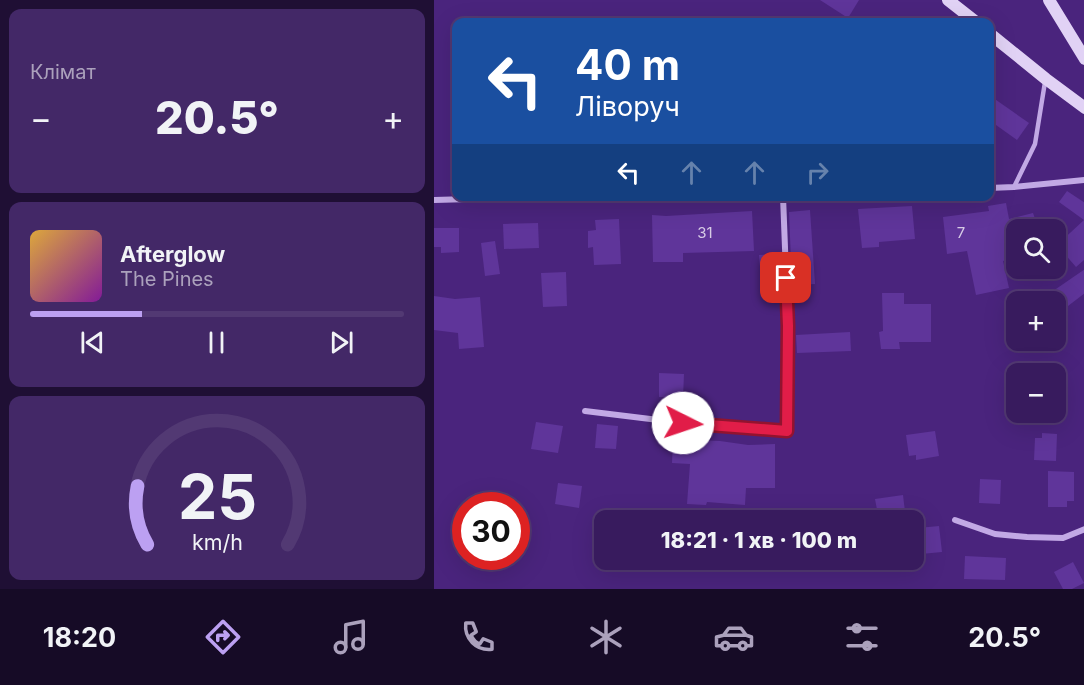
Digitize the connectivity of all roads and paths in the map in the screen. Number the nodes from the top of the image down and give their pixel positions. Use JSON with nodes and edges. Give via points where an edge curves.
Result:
{"nodes":[{"id":1,"x":948,"y":0,"type":"edge"},
{"id":2,"x":1049,"y":0,"type":"edge"},
{"id":3,"x":971,"y":18,"type":"edge"},
{"id":4,"x":994,"y":37,"type":"edge"},
{"id":5,"x":1085,"y":59,"type":"edge"},
{"id":6,"x":1046,"y":79,"type":"junction"},
{"id":7,"x":1085,"y":108,"type":"edge"},
{"id":8,"x":1085,"y":180,"type":"edge"},
{"id":9,"x":1014,"y":187,"type":"junction"},
{"id":10,"x":994,"y":188,"type":"edge"},
{"id":11,"x":452,"y":199,"type":"edge"},
{"id":12,"x":434,"y":200,"type":"edge"},
{"id":13,"x":783,"y":201,"type":"edge"},
{"id":14,"x":585,"y":411,"type":"dead end"},
{"id":15,"x":955,"y":520,"type":"dead end"},
{"id":16,"x":1085,"y":529,"type":"edge"}],
"edges":[{"from":1,"to":3,"type":"main road"},
{"from":2,"to":5,"type":"main road"},
{"from":4,"to":6,"type":"main road"},
{"from":6,"to":7,"type":"main road"},
{"from":6,"to":9,"type":"lane","via":[[1035,144]]},
{"from":8,"to":9,"type":"street"},
{"from":9,"to":10,"type":"street"},
{"from":11,"to":12,"type":"street"},
{"from":13,"to":14,"type":"street","via":[[787,431]]},
{"from":15,"to":16,"type":"street","via":[[995,534],[1027,537],[1063,538]]}]}
